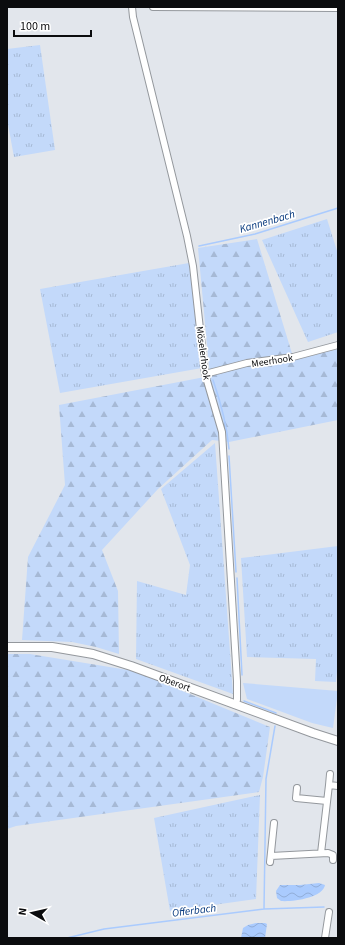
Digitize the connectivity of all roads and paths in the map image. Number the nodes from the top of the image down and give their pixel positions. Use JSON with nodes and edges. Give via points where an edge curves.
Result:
{"nodes":[{"id":1,"x":132,"y":7,"type":"edge"},
{"id":2,"x":153,"y":7,"type":"edge"},
{"id":3,"x":338,"y":8,"type":"edge"},
{"id":4,"x":338,"y":345,"type":"edge"},
{"id":5,"x":205,"y":374,"type":"junction"},
{"id":6,"x":7,"y":647,"type":"edge"},
{"id":7,"x":236,"y":705,"type":"junction"},
{"id":8,"x":338,"y":741,"type":"edge"},
{"id":9,"x":330,"y":774,"type":"dead end"},
{"id":10,"x":329,"y":785,"type":"junction"},
{"id":11,"x":338,"y":786,"type":"edge"},
{"id":12,"x":297,"y":788,"type":"dead end"},
{"id":13,"x":327,"y":801,"type":"junction"},
{"id":14,"x":274,"y":823,"type":"dead end"},
{"id":15,"x":321,"y":853,"type":"junction"},
{"id":16,"x":333,"y":860,"type":"dead end"},
{"id":17,"x":329,"y":912,"type":"dead end"},
{"id":18,"x":325,"y":938,"type":"edge"}],
"edges":[{"from":1,"to":5,"type":"street","name":"Möselerhook","via":[[193,266]]},
{"from":2,"to":3,"type":"street"},
{"from":4,"to":5,"type":"street","name":"Meerhook","via":[[293,357],[248,363]]},
{"from":5,"to":7,"type":"street","name":"Möselerhook","via":[[222,432],[237,681]]},
{"from":6,"to":7,"type":"main road","name":"Oberort","via":[[52,647],[93,654]]},
{"from":7,"to":8,"type":"main road","name":"Oberort"},
{"from":9,"to":10,"type":"street"},
{"from":10,"to":11,"type":"street"},
{"from":10,"to":13,"type":"street"},
{"from":12,"to":13,"type":"street","via":[[296,798]]},
{"from":13,"to":15,"type":"street"},
{"from":14,"to":15,"type":"street","via":[[270,859]]},
{"from":15,"to":16,"type":"street","via":[[333,855]]},
{"from":17,"to":18,"type":"street"}]}
